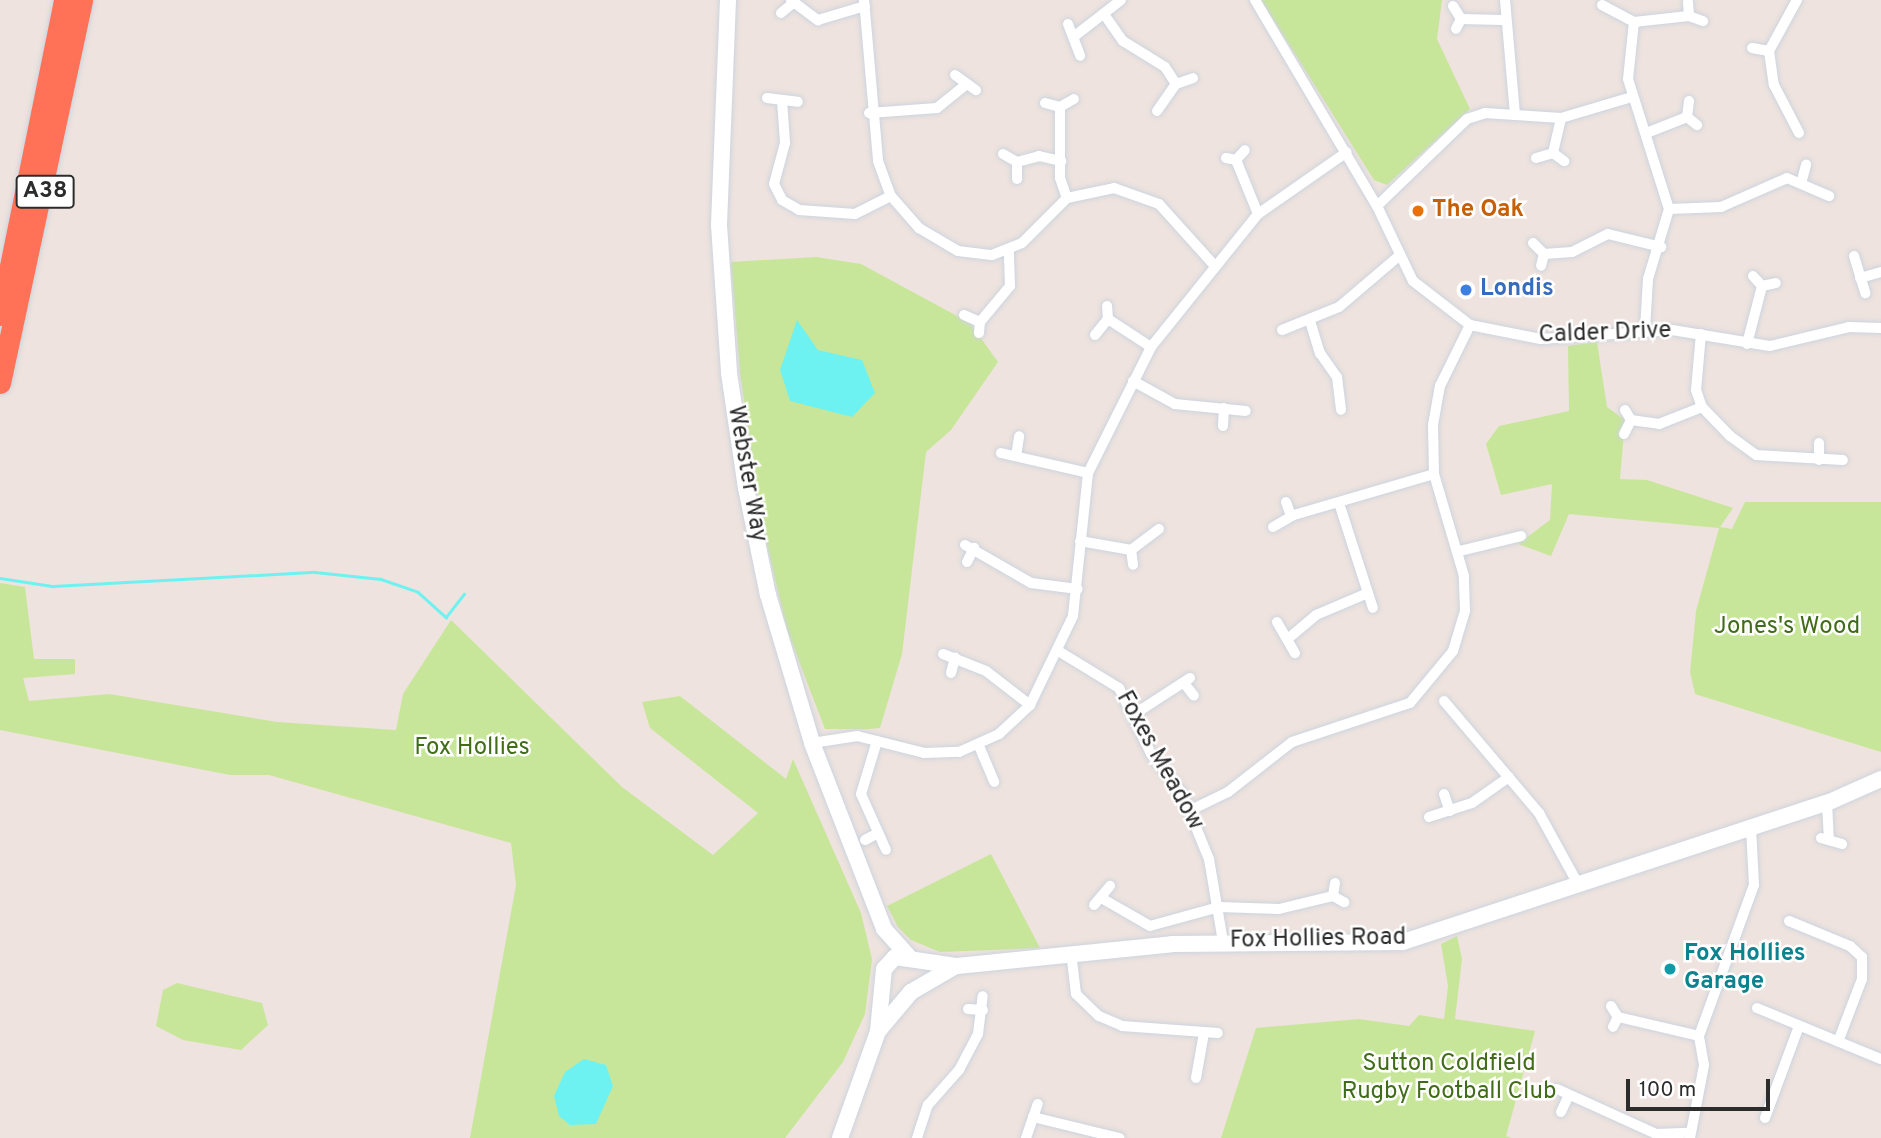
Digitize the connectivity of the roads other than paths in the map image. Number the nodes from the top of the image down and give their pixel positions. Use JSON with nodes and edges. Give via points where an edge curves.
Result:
{"nodes":[{"id":1,"x":64,"y":0,"type":"edge"},
{"id":2,"x":82,"y":0,"type":"edge"},
{"id":3,"x":728,"y":0,"type":"edge"},
{"id":4,"x":1121,"y":0,"type":"edge"},
{"id":5,"x":1255,"y":0,"type":"edge"},
{"id":6,"x":1505,"y":0,"type":"edge"},
{"id":7,"x":1797,"y":0,"type":"edge"},
{"id":8,"x":792,"y":2,"type":"edge"},
{"id":9,"x":1688,"y":2,"type":"dead end"},
{"id":10,"x":865,"y":3,"type":"edge"},
{"id":11,"x":1601,"y":3,"type":"edge"},
{"id":12,"x":1453,"y":6,"type":"dead end"},
{"id":13,"x":1590,"y":11,"type":"dead end"},
{"id":14,"x":781,"y":13,"type":"dead end"},
{"id":15,"x":1689,"y":16,"type":"junction"},
{"id":16,"x":1106,"y":18,"type":"junction"},
{"id":17,"x":1503,"y":20,"type":"junction"},
{"id":18,"x":1703,"y":21,"type":"dead end"},
{"id":19,"x":1634,"y":22,"type":"junction"},
{"id":20,"x":1068,"y":24,"type":"dead end"},
{"id":21,"x":1076,"y":35,"type":"junction"},
{"id":22,"x":1752,"y":48,"type":"dead end"},
{"id":23,"x":1769,"y":51,"type":"junction"},
{"id":24,"x":1080,"y":56,"type":"dead end"},
{"id":25,"x":955,"y":75,"type":"dead end"},
{"id":26,"x":1194,"y":78,"type":"dead end"},
{"id":27,"x":1176,"y":84,"type":"junction"},
{"id":28,"x":1632,"y":97,"type":"junction"},
{"id":29,"x":767,"y":98,"type":"dead end"},
{"id":30,"x":1073,"y":99,"type":"dead end"},
{"id":31,"x":782,"y":100,"type":"junction"},
{"id":32,"x":1689,"y":101,"type":"dead end"},
{"id":33,"x":798,"y":102,"type":"dead end"},
{"id":34,"x":1045,"y":103,"type":"dead end"},
{"id":35,"x":1060,"y":107,"type":"junction"},
{"id":36,"x":1157,"y":111,"type":"dead end"},
{"id":37,"x":869,"y":113,"type":"junction"},
{"id":38,"x":1515,"y":114,"type":"junction"},
{"id":39,"x":1687,"y":117,"type":"junction"},
{"id":40,"x":1561,"y":118,"type":"junction"},
{"id":41,"x":1697,"y":125,"type":"dead end"},
{"id":42,"x":1649,"y":132,"type":"junction"},
{"id":43,"x":1798,"y":133,"type":"dead end"},
{"id":44,"x":1245,"y":150,"type":"dead end"},
{"id":45,"x":1346,"y":152,"type":"junction"},
{"id":46,"x":1553,"y":153,"type":"junction"},
{"id":47,"x":1003,"y":154,"type":"dead end"},
{"id":48,"x":1536,"y":158,"type":"dead end"},
{"id":49,"x":1564,"y":160,"type":"dead end"},
{"id":50,"x":1061,"y":161,"type":"junction"},
{"id":51,"x":1017,"y":162,"type":"junction"},
{"id":52,"x":1806,"y":165,"type":"dead end"},
{"id":53,"x":1017,"y":179,"type":"dead end"},
{"id":54,"x":1802,"y":180,"type":"junction"},
{"id":55,"x":891,"y":196,"type":"junction"},
{"id":56,"x":1829,"y":196,"type":"dead end"},
{"id":57,"x":1067,"y":198,"type":"junction"},
{"id":58,"x":1377,"y":206,"type":"junction"},
{"id":59,"x":1670,"y":209,"type":"junction"},
{"id":60,"x":1258,"y":214,"type":"junction"},
{"id":61,"x":1533,"y":243,"type":"dead end"},
{"id":62,"x":1661,"y":247,"type":"junction"},
{"id":63,"x":1009,"y":250,"type":"junction"},
{"id":64,"x":1544,"y":254,"type":"junction"},
{"id":65,"x":1399,"y":256,"type":"junction"},
{"id":66,"x":1853,"y":256,"type":"dead end"},
{"id":67,"x":1213,"y":264,"type":"junction"},
{"id":68,"x":1541,"y":266,"type":"dead end"},
{"id":69,"x":1881,"y":272,"type":"edge"},
{"id":70,"x":1753,"y":276,"type":"dead end"},
{"id":71,"x":1860,"y":278,"type":"junction"},
{"id":72,"x":1776,"y":283,"type":"dead end"},
{"id":73,"x":1762,"y":286,"type":"junction"},
{"id":74,"x":1865,"y":293,"type":"dead end"},
{"id":75,"x":1107,"y":306,"type":"dead end"},
{"id":76,"x":0,"y":315,"type":"edge"},
{"id":77,"x":964,"y":315,"type":"dead end"},
{"id":78,"x":1108,"y":319,"type":"junction"},
{"id":79,"x":1310,"y":321,"type":"junction"},
{"id":80,"x":1470,"y":325,"type":"junction"},
{"id":81,"x":1881,"y":328,"type":"edge"},
{"id":82,"x":1645,"y":329,"type":"junction"},
{"id":83,"x":1282,"y":330,"type":"dead end"},
{"id":84,"x":1701,"y":334,"type":"junction"},
{"id":85,"x":1095,"y":335,"type":"dead end"},
{"id":86,"x":1747,"y":344,"type":"junction"},
{"id":87,"x":1152,"y":347,"type":"junction"},
{"id":88,"x":1133,"y":381,"type":"junction"},
{"id":89,"x":0,"y":383,"type":"edge"},
{"id":90,"x":1702,"y":407,"type":"junction"},
{"id":91,"x":1224,"y":408,"type":"junction"},
{"id":92,"x":1341,"y":410,"type":"dead end"},
{"id":93,"x":1625,"y":410,"type":"dead end"},
{"id":94,"x":1246,"y":411,"type":"dead end"},
{"id":95,"x":1631,"y":420,"type":"junction"},
{"id":96,"x":1223,"y":426,"type":"dead end"},
{"id":97,"x":1624,"y":434,"type":"dead end"},
{"id":98,"x":1019,"y":436,"type":"dead end"},
{"id":99,"x":1819,"y":443,"type":"dead end"},
{"id":100,"x":1001,"y":453,"type":"dead end"},
{"id":101,"x":1016,"y":456,"type":"junction"},
{"id":102,"x":1819,"y":460,"type":"junction"},
{"id":103,"x":1843,"y":460,"type":"dead end"},
{"id":104,"x":1088,"y":473,"type":"junction"},
{"id":105,"x":1434,"y":474,"type":"junction"},
{"id":106,"x":1286,"y":502,"type":"dead end"},
{"id":107,"x":1339,"y":503,"type":"junction"},
{"id":108,"x":1291,"y":516,"type":"junction"},
{"id":109,"x":1273,"y":527,"type":"dead end"},
{"id":110,"x":1159,"y":529,"type":"dead end"},
{"id":111,"x":1521,"y":536,"type":"dead end"},
{"id":112,"x":1509,"y":540,"type":"junction"},
{"id":113,"x":1080,"y":541,"type":"junction"},
{"id":114,"x":1131,"y":550,"type":"junction"},
{"id":115,"x":1460,"y":551,"type":"junction"},
{"id":116,"x":1508,"y":552,"type":"dead end"},
{"id":117,"x":967,"y":562,"type":"dead end"},
{"id":118,"x":1133,"y":565,"type":"dead end"},
{"id":119,"x":1078,"y":589,"type":"junction"},
{"id":120,"x":1368,"y":593,"type":"junction"},
{"id":121,"x":1373,"y":608,"type":"dead end"},
{"id":122,"x":1277,"y":622,"type":"dead end"},
{"id":123,"x":1290,"y":637,"type":"junction"},
{"id":124,"x":1060,"y":652,"type":"junction"},
{"id":125,"x":1295,"y":653,"type":"dead end"},
{"id":126,"x":943,"y":654,"type":"dead end"},
{"id":127,"x":956,"y":658,"type":"junction"},
{"id":128,"x":951,"y":673,"type":"dead end"},
{"id":129,"x":1194,"y":696,"type":"dead end"},
{"id":130,"x":1459,"y":698,"type":"dead end"},
{"id":131,"x":1030,"y":705,"type":"junction"},
{"id":132,"x":1133,"y":715,"type":"junction"},
{"id":133,"x":877,"y":741,"type":"junction"},
{"id":134,"x":812,"y":743,"type":"junction"},
{"id":135,"x":979,"y":746,"type":"junction"},
{"id":136,"x":1509,"y":777,"type":"junction"},
{"id":137,"x":1881,"y":779,"type":"edge"},
{"id":138,"x":994,"y":782,"type":"dead end"},
{"id":139,"x":1444,"y":794,"type":"dead end"},
{"id":140,"x":1826,"y":803,"type":"junction"},
{"id":141,"x":1191,"y":810,"type":"junction"},
{"id":142,"x":1450,"y":811,"type":"junction"},
{"id":143,"x":1429,"y":817,"type":"dead end"},
{"id":144,"x":1751,"y":827,"type":"junction"},
{"id":145,"x":878,"y":833,"type":"junction"},
{"id":146,"x":865,"y":839,"type":"dead end"},
{"id":147,"x":1842,"y":844,"type":"dead end"},
{"id":148,"x":886,"y":850,"type":"dead end"},
{"id":149,"x":1577,"y":882,"type":"junction"},
{"id":150,"x":1335,"y":883,"type":"dead end"},
{"id":151,"x":1110,"y":886,"type":"dead end"},
{"id":152,"x":1333,"y":896,"type":"junction"},
{"id":153,"x":1344,"y":902,"type":"dead end"},
{"id":154,"x":1219,"y":907,"type":"junction"},
{"id":155,"x":1795,"y":928,"type":"dead end"},
{"id":156,"x":884,"y":929,"type":"junction"},
{"id":157,"x":1223,"y":942,"type":"junction"},
{"id":158,"x":1071,"y":952,"type":"junction"},
{"id":159,"x":911,"y":957,"type":"junction"},
{"id":160,"x":957,"y":966,"type":"junction"},
{"id":161,"x":884,"y":976,"type":"junction"},
{"id":162,"x":915,"y":989,"type":"junction"},
{"id":163,"x":983,"y":996,"type":"dead end"},
{"id":164,"x":1611,"y":1006,"type":"dead end"},
{"id":165,"x":968,"y":1009,"type":"dead end"},
{"id":166,"x":983,"y":1010,"type":"junction"},
{"id":167,"x":1762,"y":1015,"type":"dead end"},
{"id":168,"x":1799,"y":1026,"type":"junction"},
{"id":169,"x":878,"y":1031,"type":"junction"},
{"id":170,"x":1204,"y":1033,"type":"junction"},
{"id":171,"x":1219,"y":1033,"type":"dead end"},
{"id":172,"x":1699,"y":1036,"type":"junction"},
{"id":173,"x":1838,"y":1042,"type":"junction"},
{"id":174,"x":1881,"y":1059,"type":"edge"},
{"id":175,"x":1196,"y":1077,"type":"dead end"},
{"id":176,"x":1557,"y":1089,"type":"dead end"},
{"id":177,"x":1569,"y":1095,"type":"junction"},
{"id":178,"x":1038,"y":1104,"type":"dead end"},
{"id":179,"x":1781,"y":1111,"type":"dead end"},
{"id":180,"x":1561,"y":1112,"type":"dead end"},
{"id":181,"x":1033,"y":1117,"type":"junction"},
{"id":182,"x":1689,"y":1135,"type":"edge"},
{"id":183,"x":840,"y":1138,"type":"edge"},
{"id":184,"x":917,"y":1138,"type":"edge"},
{"id":185,"x":1026,"y":1138,"type":"edge"},
{"id":186,"x":1119,"y":1138,"type":"edge"}],
"edges":[{"from":1,"to":76,"type":"highway","number":"A38"},
{"from":2,"to":89,"type":"highway","number":"A38"},
{"from":3,"to":134,"type":"street","name":"Webster Way","via":[[719,225],[729,373],[768,595]]},
{"from":4,"to":16,"type":"street"},
{"from":5,"to":45,"type":"street","name":"Calder Drive"},
{"from":6,"to":17,"type":"street"},
{"from":7,"to":23,"type":"street"},
{"from":8,"to":10,"type":"street","via":[[818,20]]},
{"from":8,"to":14,"type":"street"},
{"from":9,"to":15,"type":"street"},
{"from":10,"to":37,"type":"street"},
{"from":11,"to":13,"type":"street"},
{"from":11,"to":19,"type":"street"},
{"from":12,"to":17,"type":"street","via":[[1459,24]]},
{"from":15,"to":18,"type":"street"},
{"from":15,"to":19,"type":"street"},
{"from":16,"to":21,"type":"street"},
{"from":16,"to":27,"type":"street","via":[[1123,41],[1165,67]]},
{"from":17,"to":38,"type":"street","via":[[1517,88]]},
{"from":19,"to":28,"type":"street","via":[[1627,61]]},
{"from":20,"to":21,"type":"street"},
{"from":21,"to":24,"type":"street"},
{"from":22,"to":23,"type":"street"},
{"from":23,"to":43,"type":"street","via":[[1774,85]]},
{"from":25,"to":37,"type":"street","via":[[971,87],[937,108]]},
{"from":26,"to":27,"type":"street"},
{"from":27,"to":36,"type":"street"},
{"from":28,"to":40,"type":"street"},
{"from":28,"to":42,"type":"street"},
{"from":29,"to":31,"type":"street"},
{"from":30,"to":35,"type":"street"},
{"from":31,"to":33,"type":"street"},
{"from":31,"to":55,"type":"street","via":[[785,143],[774,184],[782,200],[799,210],[855,214]]},
{"from":32,"to":39,"type":"street"},
{"from":34,"to":35,"type":"street"},
{"from":35,"to":50,"type":"street"},
{"from":37,"to":55,"type":"street"},
{"from":38,"to":40,"type":"street"},
{"from":38,"to":58,"type":"street","via":[[1467,119]]},
{"from":39,"to":41,"type":"street"},
{"from":39,"to":42,"type":"street"},
{"from":40,"to":46,"type":"street"},
{"from":42,"to":59,"type":"street"},
{"from":44,"to":60,"type":"street","via":[[1231,159]]},
{"from":45,"to":58,"type":"street","name":"Calder Drive"},
{"from":45,"to":60,"type":"street"},
{"from":46,"to":48,"type":"street"},
{"from":46,"to":49,"type":"street"},
{"from":47,"to":51,"type":"street"},
{"from":50,"to":51,"type":"street","via":[[1031,156]]},
{"from":50,"to":57,"type":"street"},
{"from":51,"to":53,"type":"street"},
{"from":52,"to":54,"type":"street"},
{"from":54,"to":56,"type":"street"},
{"from":54,"to":59,"type":"street","via":[[1774,181],[1721,207]]},
{"from":55,"to":63,"type":"street","via":[[919,228],[951,248],[975,255]]},
{"from":57,"to":63,"type":"street"},
{"from":57,"to":67,"type":"street","via":[[1101,188],[1146,196]]},
{"from":58,"to":65,"type":"street","name":"Calder Drive"},
{"from":59,"to":62,"type":"street"},
{"from":60,"to":67,"type":"street"},
{"from":61,"to":64,"type":"street"},
{"from":62,"to":64,"type":"street","via":[[1608,234],[1572,252]]},
{"from":62,"to":82,"type":"street","via":[[1646,290]]},
{"from":63,"to":77,"type":"street","via":[[1010,286],[979,328]]},
{"from":64,"to":68,"type":"street"},
{"from":65,"to":79,"type":"street","via":[[1339,306]]},
{"from":65,"to":80,"type":"street","name":"Calder Drive","via":[[1435,304]]},
{"from":66,"to":71,"type":"street"},
{"from":67,"to":87,"type":"street"},
{"from":69,"to":71,"type":"street"},
{"from":70,"to":73,"type":"street"},
{"from":71,"to":74,"type":"street"},
{"from":72,"to":73,"type":"street"},
{"from":73,"to":86,"type":"street"},
{"from":75,"to":78,"type":"street"},
{"from":78,"to":85,"type":"street"},
{"from":78,"to":87,"type":"street"},
{"from":79,"to":83,"type":"street"},
{"from":79,"to":92,"type":"street"},
{"from":80,"to":82,"type":"street","name":"Calder Drive","via":[[1541,339]]},
{"from":80,"to":105,"type":"street","via":[[1436,401]]},
{"from":81,"to":86,"type":"street","name":"Calder Drive","via":[[1849,327],[1806,342]]},
{"from":82,"to":84,"type":"street","name":"Calder Drive"},
{"from":84,"to":86,"type":"street","name":"Calder Drive"},
{"from":84,"to":90,"type":"street","via":[[1694,376]]},
{"from":87,"to":88,"type":"street"},
{"from":88,"to":91,"type":"street","via":[[1175,404]]},
{"from":88,"to":104,"type":"street"},
{"from":90,"to":95,"type":"street","via":[[1677,422]]},
{"from":90,"to":102,"type":"street","via":[[1756,456]]},
{"from":91,"to":94,"type":"street"},
{"from":91,"to":96,"type":"street"},
{"from":93,"to":95,"type":"street"},
{"from":95,"to":97,"type":"street"},
{"from":98,"to":101,"type":"street"},
{"from":99,"to":102,"type":"street"},
{"from":100,"to":101,"type":"street"},
{"from":101,"to":104,"type":"street"},
{"from":102,"to":103,"type":"street"},
{"from":104,"to":113,"type":"street"},
{"from":105,"to":107,"type":"street"},
{"from":105,"to":115,"type":"street"},
{"from":106,"to":108,"type":"street"},
{"from":107,"to":108,"type":"street"},
{"from":107,"to":120,"type":"street"},
{"from":108,"to":109,"type":"street"},
{"from":110,"to":114,"type":"street"},
{"from":111,"to":112,"type":"street"},
{"from":112,"to":115,"type":"street"},
{"from":112,"to":116,"type":"street"},
{"from":113,"to":114,"type":"street"},
{"from":113,"to":119,"type":"street"},
{"from":114,"to":118,"type":"street"},
{"from":115,"to":141,"type":"street","via":[[1465,597],[1460,635],[1426,689],[1392,712],[1292,742],[1228,792]]},
{"from":117,"to":119,"type":"street","via":[[969,546],[1031,583]]},
{"from":119,"to":124,"type":"street"},
{"from":120,"to":121,"type":"street"},
{"from":120,"to":123,"type":"street","via":[[1316,615]]},
{"from":122,"to":123,"type":"street"},
{"from":123,"to":125,"type":"street"},
{"from":124,"to":131,"type":"street"},
{"from":124,"to":132,"type":"street","name":"Foxes Meadow","via":[[1114,682]]},
{"from":126,"to":127,"type":"street"},
{"from":127,"to":128,"type":"street"},
{"from":127,"to":131,"type":"street","via":[[986,671]]},
{"from":129,"to":132,"type":"street","via":[[1187,681]]},
{"from":130,"to":136,"type":"street","via":[[1446,704]]},
{"from":131,"to":135,"type":"street"},
{"from":132,"to":141,"type":"street","name":"Foxes Meadow"},
{"from":133,"to":134,"type":"street","via":[[846,735]]},
{"from":133,"to":135,"type":"street","via":[[940,754]]},
{"from":133,"to":145,"type":"street","via":[[860,785]]},
{"from":134,"to":156,"type":"street","name":"Webster Way"},
{"from":135,"to":138,"type":"street"},
{"from":136,"to":142,"type":"street"},
{"from":136,"to":149,"type":"street","via":[[1548,825]]},
{"from":137,"to":140,"type":"street","name":"Fox Hollies Road"},
{"from":139,"to":142,"type":"street"},
{"from":140,"to":144,"type":"street","name":"Fox Hollies Road"},
{"from":140,"to":147,"type":"street","via":[[1825,839]]},
{"from":141,"to":154,"type":"street","name":"Foxes Meadow"},
{"from":142,"to":143,"type":"street"},
{"from":144,"to":149,"type":"street","name":"Fox Hollies Road"},
{"from":144,"to":172,"type":"street","via":[[1754,885]]},
{"from":145,"to":146,"type":"street"},
{"from":145,"to":148,"type":"street"},
{"from":149,"to":157,"type":"street","name":"Fox Hollies Road","via":[[1403,942]]},
{"from":150,"to":152,"type":"street"},
{"from":151,"to":154,"type":"street","via":[[1099,902],[1150,926]]},
{"from":152,"to":153,"type":"street"},
{"from":152,"to":154,"type":"street","via":[[1279,909]]},
{"from":154,"to":157,"type":"street","name":"Foxes Meadow"},
{"from":155,"to":173,"type":"street","via":[[1850,946],[1865,965]]},
{"from":156,"to":159,"type":"street","name":"Webster Way"},
{"from":156,"to":161,"type":"street","name":"Webster Way"},
{"from":157,"to":158,"type":"street","name":"Fox Hollies Road"},
{"from":158,"to":160,"type":"street","name":"Fox Hollies Road"},
{"from":158,"to":170,"type":"street","via":[[1079,1001],[1099,1016],[1122,1026]]},
{"from":159,"to":160,"type":"street","name":"Fox Hollies Road"},
{"from":159,"to":161,"type":"street","via":[[895,957]]},
{"from":159,"to":162,"type":"street","via":[[922,971]]},
{"from":160,"to":162,"type":"street","name":"Fox Hollies Road"},
{"from":161,"to":162,"type":"street","via":[[897,993]]},
{"from":161,"to":169,"type":"street","name":"Webster Way"},
{"from":162,"to":169,"type":"street"},
{"from":163,"to":166,"type":"street"},
{"from":164,"to":172,"type":"street","via":[[1616,1022]]},
{"from":165,"to":166,"type":"street"},
{"from":166,"to":184,"type":"street","via":[[966,1059],[928,1105]]},
{"from":167,"to":168,"type":"street"},
{"from":168,"to":173,"type":"street"},
{"from":168,"to":179,"type":"street","via":[[1767,1112]]},
{"from":169,"to":183,"type":"street"},
{"from":170,"to":171,"type":"street"},
{"from":170,"to":175,"type":"street"},
{"from":172,"to":182,"type":"street","via":[[1704,1065]]},
{"from":173,"to":174,"type":"street"},
{"from":176,"to":177,"type":"street"},
{"from":177,"to":180,"type":"street"},
{"from":177,"to":182,"type":"street","via":[[1656,1134]]},
{"from":178,"to":181,"type":"street"},
{"from":181,"to":185,"type":"street"},
{"from":181,"to":186,"type":"street"}]}
